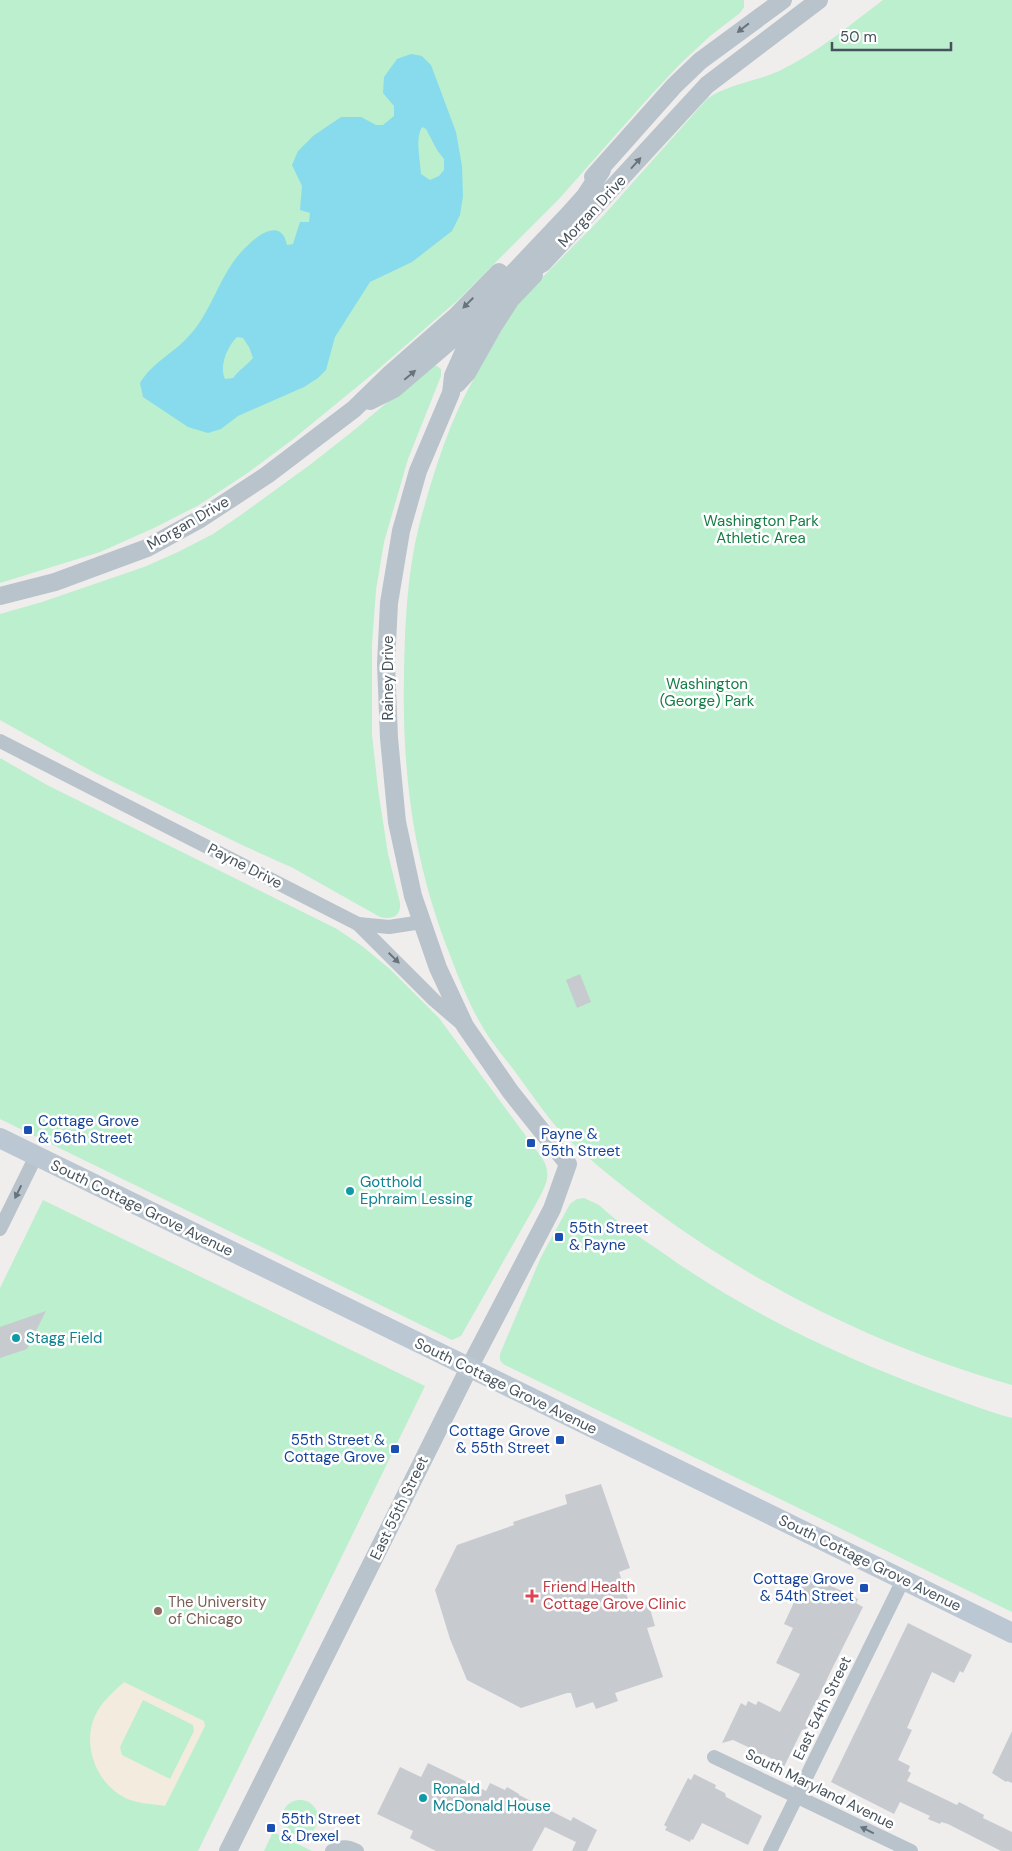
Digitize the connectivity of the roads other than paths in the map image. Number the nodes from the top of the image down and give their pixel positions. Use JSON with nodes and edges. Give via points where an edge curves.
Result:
{"nodes":[{"id":1,"x":782,"y":0,"type":"edge"},
{"id":2,"x":819,"y":0,"type":"edge"},
{"id":3,"x":602,"y":170,"type":"junction"},
{"id":4,"x":542,"y":263,"type":"junction"},
{"id":5,"x":480,"y":315,"type":"junction"},
{"id":6,"x":451,"y":392,"type":"junction"},
{"id":7,"x":354,"y":410,"type":"junction"},
{"id":8,"x":0,"y":596,"type":"edge"},
{"id":9,"x":0,"y":742,"type":"edge"},
{"id":10,"x":422,"y":922,"type":"junction"},
{"id":11,"x":358,"y":924,"type":"junction"},
{"id":12,"x":438,"y":968,"type":"joint"},
{"id":13,"x":465,"y":1026,"type":"junction"},
{"id":14,"x":0,"y":1138,"type":"edge"},
{"id":15,"x":36,"y":1156,"type":"junction"},
{"id":16,"x":568,"y":1164,"type":"joint"},
{"id":17,"x":0,"y":1229,"type":"edge"},
{"id":18,"x":469,"y":1368,"type":"junction"},
{"id":19,"x":903,"y":1580,"type":"junction"},
{"id":20,"x":1012,"y":1633,"type":"edge"},
{"id":21,"x":714,"y":1757,"type":"dead end"},
{"id":22,"x":797,"y":1796,"type":"junction"},
{"id":23,"x":352,"y":1849,"type":"edge"},
{"id":24,"x":228,"y":1851,"type":"edge"},
{"id":25,"x":332,"y":1851,"type":"edge"},
{"id":26,"x":770,"y":1851,"type":"edge"},
{"id":27,"x":911,"y":1851,"type":"edge"}],
"edges":[{"from":1,"to":3,"type":"street","name":"Morgan Drive","one_way":true,"via":[[700,61],[655,107]]},
{"from":4,"to":2,"type":"street","name":"Morgan Drive","one_way":true,"via":[[707,85]]},
{"from":3,"to":5,"type":"street","via":[[585,196],[494,293]]},
{"from":3,"to":7,"type":"street","name":"Morgan Drive","one_way":true,"via":[[456,316]]},
{"from":4,"to":5,"type":"street","name":"Morgan Drive","via":[[528,271]]},
{"from":4,"to":6,"type":"street","name":"Rainey Drive","via":[[511,299]]},
{"from":5,"to":6,"type":"street","name":"Rainey Drive","via":[[453,376]]},
{"from":7,"to":5,"type":"street","name":"Morgan Drive","one_way":true,"via":[[394,389]]},
{"from":6,"to":10,"type":"street","name":"Rainey Drive","via":[[418,471],[401,531],[389,603],[386,664],[396,813],[413,896]]},
{"from":7,"to":8,"type":"street","name":"Morgan Drive","via":[[260,480],[200,519],[146,548],[55,582]]},
{"from":9,"to":11,"type":"street","name":"Payne Drive"},
{"from":10,"to":11,"type":"street","via":[[390,927]]},
{"from":10,"to":12,"type":"street","name":"Rainey Drive"},
{"from":11,"to":13,"type":"street","name":"Payne Drive","one_way":true,"via":[[434,1000]]},
{"from":12,"to":13,"type":"street","name":"Payne Drive"},
{"from":13,"to":16,"type":"street","name":"Payne Drive","via":[[510,1092]]},
{"from":14,"to":15,"type":"main road","name":"South Cottage Grove Avenue"},
{"from":15,"to":17,"type":"street","one_way":true},
{"from":15,"to":18,"type":"main road","name":"South Cottage Grove Avenue"},
{"from":16,"to":18,"type":"street","name":"East 55th Street","via":[[552,1209]]},
{"from":18,"to":19,"type":"main road","name":"South Cottage Grove Avenue"},
{"from":18,"to":24,"type":"street","name":"East 55th Street"},
{"from":19,"to":20,"type":"main road","name":"South Cottage Grove Avenue"},
{"from":19,"to":22,"type":"street","name":"East 54th Street"},
{"from":21,"to":22,"type":"street","name":"South Maryland Avenue"},
{"from":22,"to":26,"type":"street","name":"East 54th Street"},
{"from":27,"to":22,"type":"street","name":"South Maryland Avenue","one_way":true},
{"from":23,"to":25,"type":"street","via":[[339,1847]]}]}
